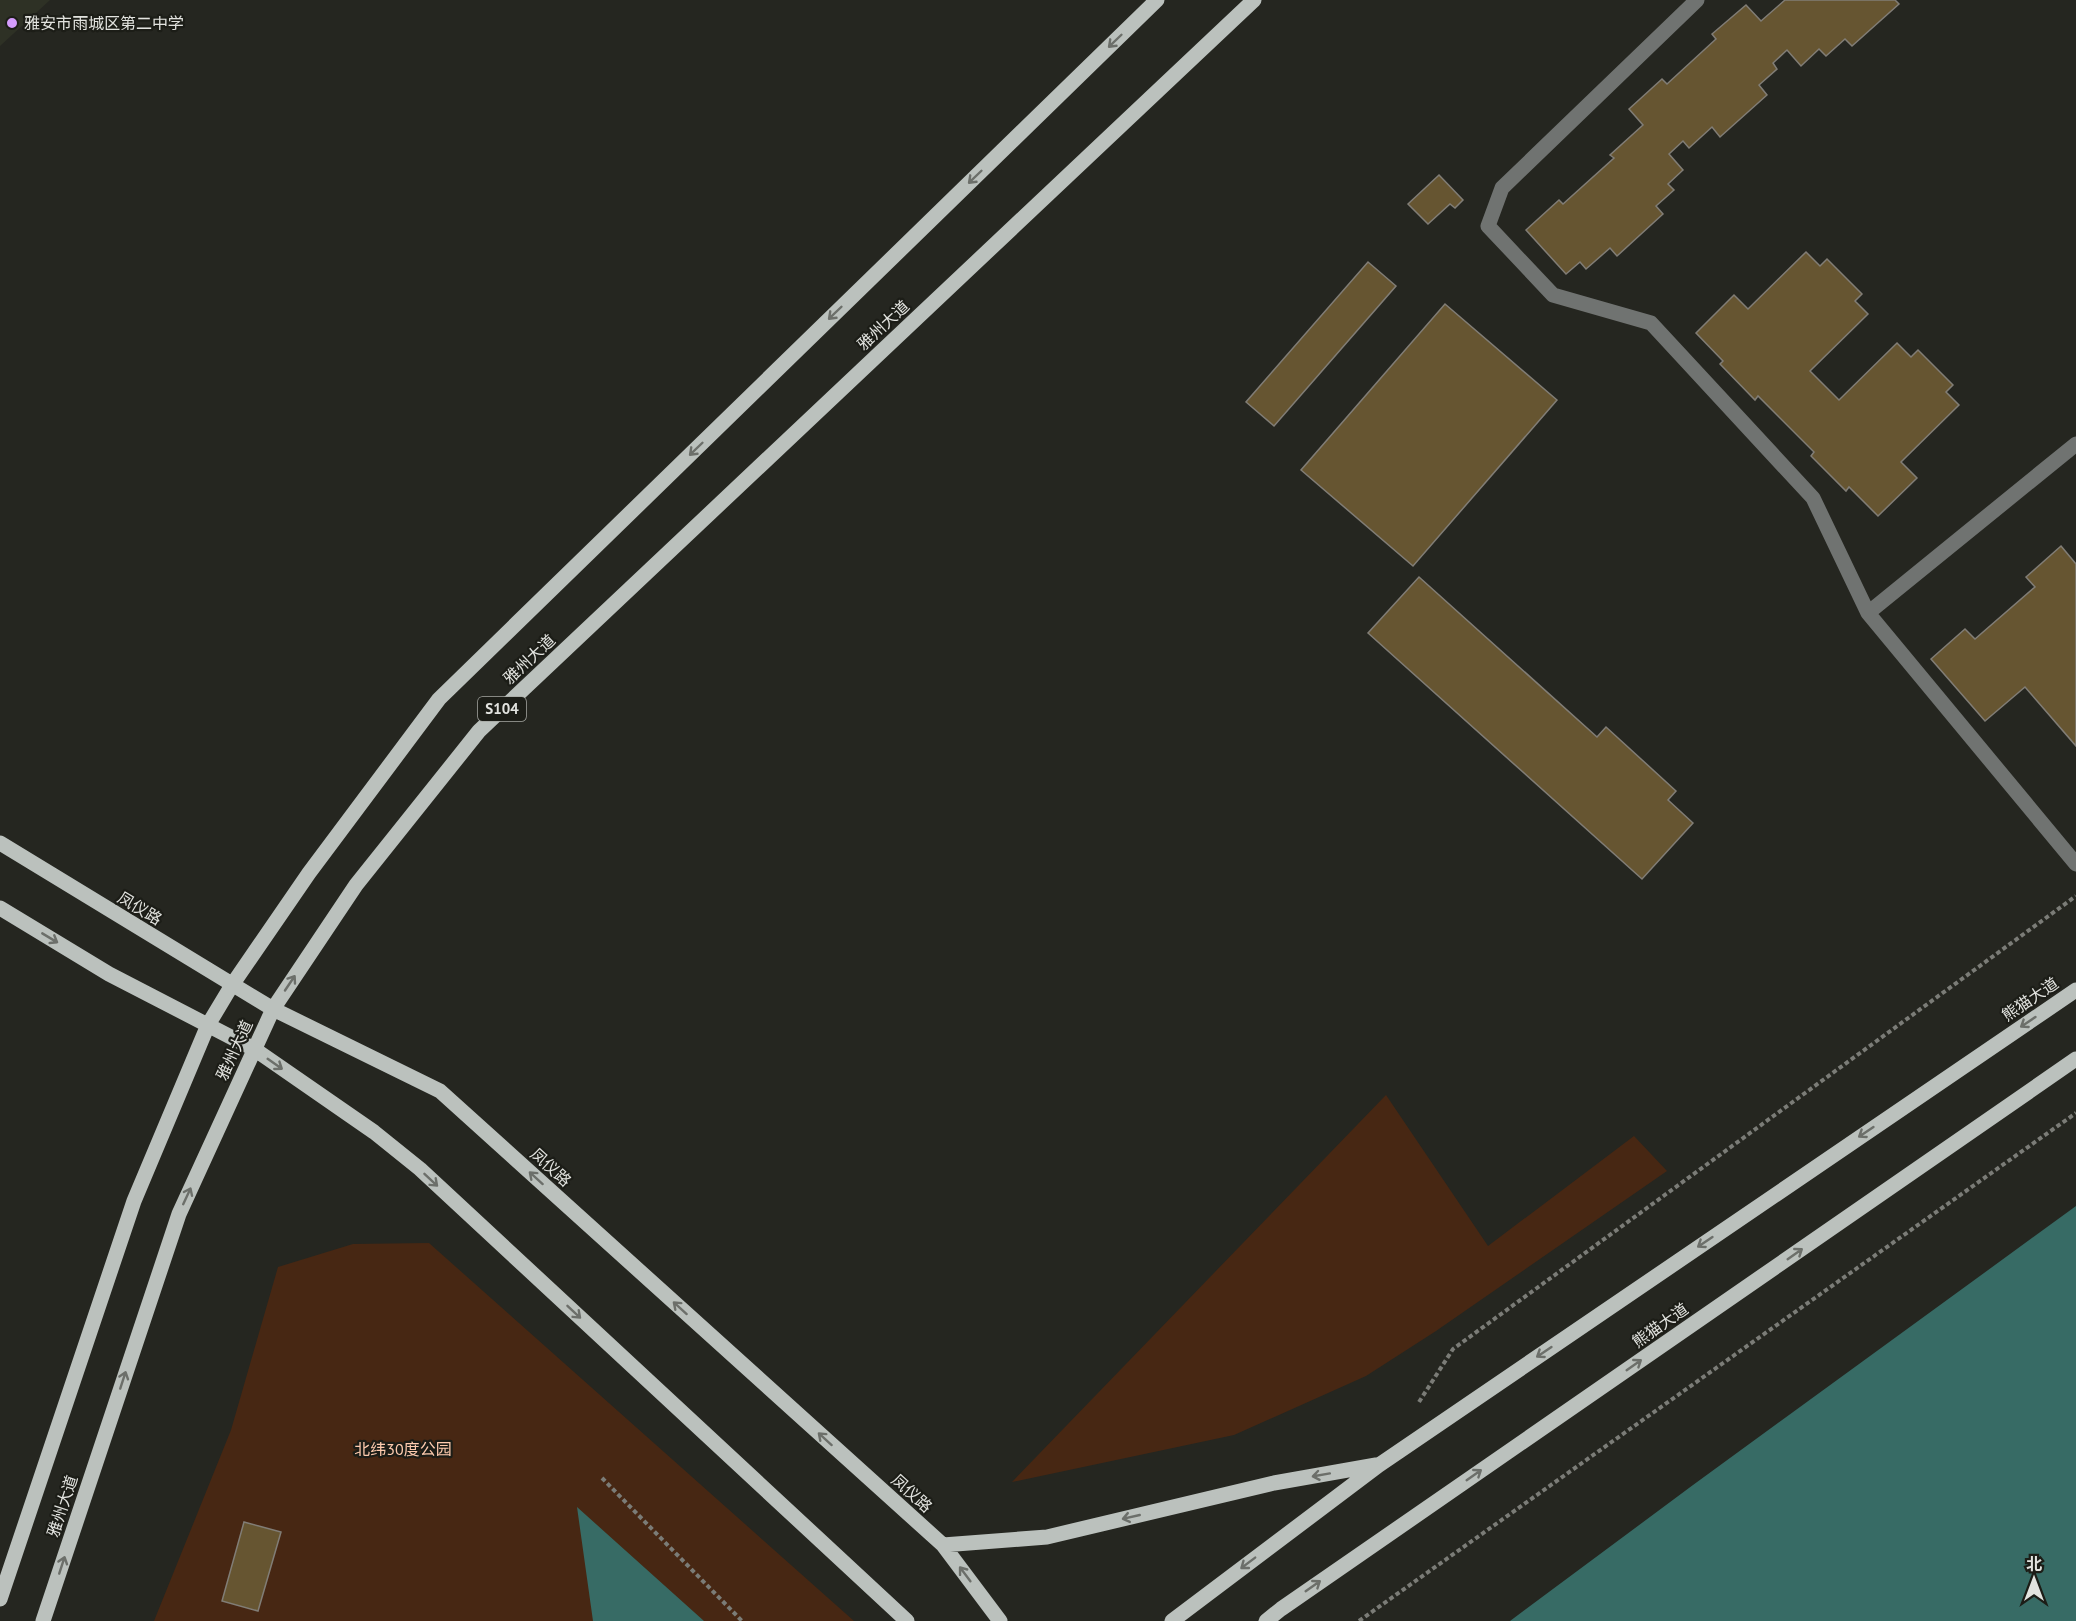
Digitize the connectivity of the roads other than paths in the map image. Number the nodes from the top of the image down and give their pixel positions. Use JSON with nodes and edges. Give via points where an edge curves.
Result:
{"nodes":[{"id":1,"x":1157,"y":0,"type":"edge"},
{"id":2,"x":1254,"y":0,"type":"edge"},
{"id":3,"x":1697,"y":0,"type":"edge"},
{"id":4,"x":2076,"y":444,"type":"edge"},
{"id":5,"x":1868,"y":612,"type":"junction"},
{"id":6,"x":0,"y":843,"type":"edge"},
{"id":7,"x":2076,"y":864,"type":"edge"},
{"id":8,"x":0,"y":908,"type":"edge"},
{"id":9,"x":232,"y":985,"type":"junction"},
{"id":10,"x":2076,"y":990,"type":"edge"},
{"id":11,"x":273,"y":1009,"type":"junction"},
{"id":12,"x":208,"y":1025,"type":"junction"},
{"id":13,"x":254,"y":1049,"type":"junction"},
{"id":14,"x":2076,"y":1059,"type":"edge"},
{"id":15,"x":1379,"y":1465,"type":"junction"},
{"id":16,"x":943,"y":1545,"type":"junction"},
{"id":17,"x":0,"y":1599,"type":"edge"},
{"id":18,"x":43,"y":1621,"type":"edge"},
{"id":19,"x":907,"y":1621,"type":"edge"},
{"id":20,"x":1000,"y":1621,"type":"edge"},
{"id":21,"x":1172,"y":1621,"type":"edge"},
{"id":22,"x":1266,"y":1621,"type":"edge"}],
"edges":[{"from":1,"to":9,"type":"main road","name":"雅州大道","one_way":true,"via":[[439,699],[309,873]]},
{"from":11,"to":2,"type":"main road","name":"雅州大道","number":"S104","one_way":true,"via":[[356,885],[479,731]]},
{"from":3,"to":5,"type":"lane","via":[[1502,188],[1488,226],[1553,295],[1651,323],[1813,498]]},
{"from":4,"to":5,"type":"lane"},
{"from":5,"to":7,"type":"lane"},
{"from":6,"to":9,"type":"main road","name":"凤仪路"},
{"from":8,"to":12,"type":"main road","one_way":true,"via":[[109,974]]},
{"from":9,"to":11,"type":"main road","name":"凤仪路"},
{"from":9,"to":12,"type":"main road","name":"雅州大道"},
{"from":10,"to":15,"type":"main road","name":"熊猫大道","one_way":true},
{"from":11,"to":13,"type":"main road","name":"雅州大道","number":"S104"},
{"from":16,"to":11,"type":"main road","name":"凤仪路","one_way":true,"via":[[440,1091]]},
{"from":12,"to":13,"type":"main road"},
{"from":12,"to":17,"type":"main road","name":"雅州大道","via":[[134,1201]]},
{"from":18,"to":13,"type":"main road","name":"雅州大道","number":"S104","one_way":true,"via":[[179,1214]]},
{"from":13,"to":19,"type":"main road","one_way":true,"via":[[374,1132],[420,1169]]},
{"from":22,"to":14,"type":"main road","name":"熊猫大道","one_way":true},
{"from":15,"to":16,"type":"main road","one_way":true,"via":[[1274,1483],[1047,1537]]},
{"from":15,"to":21,"type":"main road","name":"熊猫大道","one_way":true},
{"from":20,"to":16,"type":"main road","name":"凤仪路","one_way":true}]}
